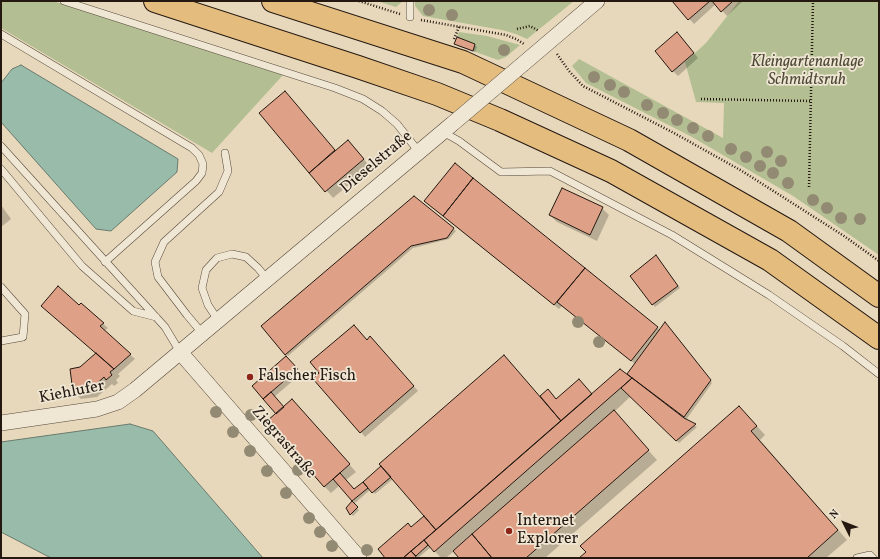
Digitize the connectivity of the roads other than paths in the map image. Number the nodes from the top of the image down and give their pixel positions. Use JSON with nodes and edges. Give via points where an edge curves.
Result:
{"nodes":[{"id":1,"x":64,"y":1,"type":"edge"},
{"id":2,"x":155,"y":1,"type":"edge"},
{"id":3,"x":273,"y":1,"type":"edge"},
{"id":4,"x":410,"y":1,"type":"edge"},
{"id":5,"x":597,"y":1,"type":"edge"},
{"id":6,"x":410,"y":17,"type":"road end"},
{"id":7,"x":1,"y":34,"type":"edge"},
{"id":8,"x":447,"y":129,"type":"junction"},
{"id":9,"x":1,"y":146,"type":"edge"},
{"id":10,"x":419,"y":152,"type":"junction"},
{"id":11,"x":225,"y":153,"type":"dead end"},
{"id":12,"x":1,"y":170,"type":"edge"},
{"id":13,"x":105,"y":262,"type":"junction"},
{"id":14,"x":268,"y":278,"type":"junction"},
{"id":15,"x":1,"y":287,"type":"edge"},
{"id":16,"x":879,"y":296,"type":"edge"},
{"id":17,"x":156,"y":317,"type":"junction"},
{"id":18,"x":218,"y":320,"type":"junction"},
{"id":19,"x":202,"y":333,"type":"junction"},
{"id":20,"x":879,"y":338,"type":"edge"},
{"id":21,"x":1,"y":341,"type":"edge"},
{"id":22,"x":180,"y":352,"type":"junction"},
{"id":23,"x":879,"y":374,"type":"edge"},
{"id":24,"x":1,"y":423,"type":"edge"},
{"id":25,"x":359,"y":558,"type":"edge"},
{"id":26,"x":857,"y":558,"type":"edge"},
{"id":27,"x":873,"y":558,"type":"edge"}],
"edges":[{"from":1,"to":10,"type":"lane","via":[[363,98],[397,124]]},
{"from":2,"to":20,"type":"highway","via":[[437,94],[612,171],[770,260]]},
{"from":3,"to":16,"type":"highway","via":[[463,62],[616,134],[789,231]]},
{"from":4,"to":6,"type":"lane"},
{"from":5,"to":8,"type":"street","name":"Dieselstraße","bridge":true},
{"from":7,"to":13,"type":"lane","via":[[192,148],[199,155],[203,164],[202,172],[196,181]]},
{"from":8,"to":10,"type":"street","name":"Dieselstraße"},
{"from":8,"to":23,"type":"lane","via":[[501,172],[550,171],[672,235],[769,295]]},
{"from":9,"to":13,"type":"lane"},
{"from":10,"to":14,"type":"street","name":"Dieselstraße"},
{"from":11,"to":19,"type":"lane","via":[[228,171],[219,192],[164,242],[155,262],[158,277]]},
{"from":12,"to":17,"type":"lane","via":[[82,266],[133,311]]},
{"from":13,"to":17,"type":"lane"},
{"from":14,"to":18,"type":"street","name":"Dieselstraße"},
{"from":14,"to":18,"type":"lane","via":[[246,257],[232,254],[217,258],[206,270],[202,288],[208,305]]},
{"from":15,"to":21,"type":"lane","via":[[25,314],[23,337]]},
{"from":17,"to":22,"type":"lane"},
{"from":18,"to":19,"type":"street","name":"Dieselstraße"},
{"from":19,"to":22,"type":"street","name":"Dieselstraße"},
{"from":22,"to":24,"type":"street","name":"Kiehlufer","via":[[118,402],[97,410]]},
{"from":22,"to":25,"type":"street","name":"Ziegrastraße"},
{"from":26,"to":27,"type":"lane","via":[[870,555]]}]}
